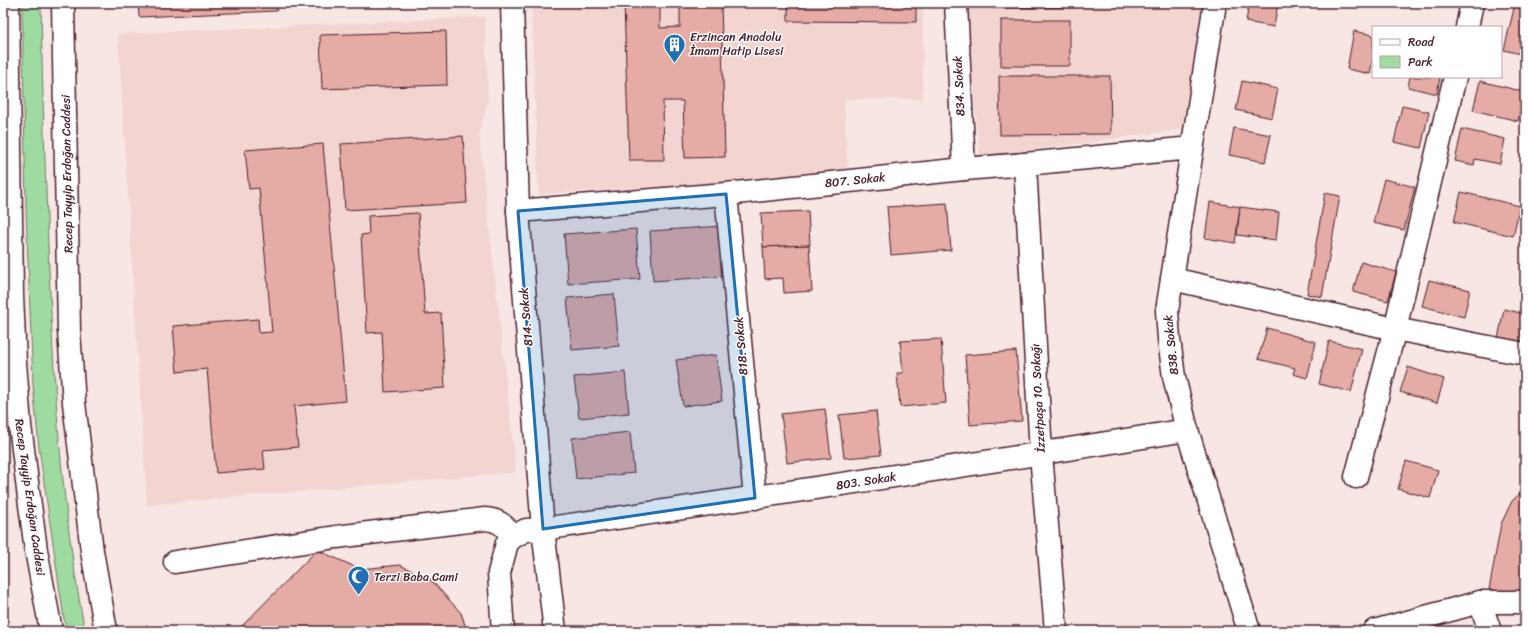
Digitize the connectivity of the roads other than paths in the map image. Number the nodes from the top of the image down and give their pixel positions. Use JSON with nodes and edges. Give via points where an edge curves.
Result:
{"nodes":[{"id":1,"x":8,"y":3,"type":"edge"},
{"id":2,"x":63,"y":3,"type":"edge"},
{"id":3,"x":512,"y":3,"type":"edge"},
{"id":4,"x":956,"y":3,"type":"edge"},
{"id":5,"x":1215,"y":3,"type":"edge"},
{"id":6,"x":1472,"y":3,"type":"edge"},
{"id":7,"x":1466,"y":26,"type":"edge"},
{"id":8,"x":1455,"y":78,"type":"edge"},
{"id":9,"x":7,"y":119,"type":"edge"},
{"id":10,"x":1192,"y":148,"type":"junction"},
{"id":11,"x":7,"y":163,"type":"edge"},
{"id":12,"x":1025,"y":164,"type":"junction"},
{"id":13,"x":964,"y":169,"type":"junction"},
{"id":14,"x":726,"y":194,"type":"junction"},
{"id":15,"x":518,"y":211,"type":"junction"},
{"id":16,"x":1172,"y":278,"type":"junction"},
{"id":17,"x":1395,"y":329,"type":"junction"},
{"id":18,"x":1525,"y":354,"type":"edge"},
{"id":19,"x":1187,"y":430,"type":"junction"},
{"id":20,"x":1041,"y":454,"type":"junction"},
{"id":21,"x":1356,"y":477,"type":"dead end"},
{"id":22,"x":755,"y":498,"type":"junction"},
{"id":23,"x":543,"y":529,"type":"junction"},
{"id":24,"x":513,"y":537,"type":"junction"},
{"id":25,"x":175,"y":562,"type":"dead end"},
{"id":26,"x":1480,"y":602,"type":"junction"},
{"id":27,"x":1525,"y":602,"type":"edge"},
{"id":28,"x":49,"y":627,"type":"edge"},
{"id":29,"x":106,"y":631,"type":"edge"},
{"id":30,"x":503,"y":631,"type":"edge"},
{"id":31,"x":555,"y":631,"type":"edge"},
{"id":32,"x":1056,"y":631,"type":"edge"},
{"id":33,"x":1249,"y":631,"type":"edge"},
{"id":34,"x":1374,"y":631,"type":"edge"},
{"id":35,"x":1490,"y":631,"type":"edge"}],
"edges":[{"from":1,"to":9,"type":"street","name":"Recep Tayyip Erdoğan Caddesi"},
{"from":2,"to":29,"type":"street","name":"Recep Tayyip Erdoğan Caddesi","via":[[69,331],[74,403],[92,551]]},
{"from":3,"to":15,"type":"street","name":"814. Sokak"},
{"from":4,"to":13,"type":"street","name":"834. Sokak"},
{"from":5,"to":10,"type":"street","name":"838. Sokak"},
{"from":6,"to":7,"type":"street"},
{"from":8,"to":17,"type":"street"},
{"from":9,"to":11,"type":"street","name":"Recep Tayyip Erdoğan Caddesi"},
{"from":10,"to":12,"type":"street","name":"807. Sokak"},
{"from":10,"to":16,"type":"street","name":"838. Sokak"},
{"from":11,"to":28,"type":"street","name":"Recep Tayyip Erdoğan Caddesi","via":[[20,425]]},
{"from":12,"to":13,"type":"street","name":"807. Sokak"},
{"from":12,"to":20,"type":"street","name":"İzzetpaşa 10. Sokağı"},
{"from":13,"to":14,"type":"street","name":"807. Sokak"},
{"from":14,"to":15,"type":"street","name":"807. Sokak"},
{"from":14,"to":22,"type":"street","name":"818. Sokak"},
{"from":15,"to":23,"type":"street","name":"814. Sokak"},
{"from":16,"to":17,"type":"street"},
{"from":16,"to":19,"type":"street","name":"838. Sokak","via":[[1167,311],[1169,339],[1174,377]]},
{"from":17,"to":18,"type":"street"},
{"from":17,"to":21,"type":"street"},
{"from":19,"to":20,"type":"street","name":"803. Sokak"},
{"from":19,"to":33,"type":"street","name":"838. Sokak"},
{"from":20,"to":22,"type":"street","name":"803. Sokak"},
{"from":20,"to":32,"type":"street","name":"İzzetpaşa 10. Sokağı"},
{"from":22,"to":23,"type":"street","name":"803. Sokak"},
{"from":23,"to":24,"type":"street","name":"803. Sokak","via":[[526,530]]},
{"from":23,"to":31,"type":"street","name":"814. Sokak"},
{"from":24,"to":25,"type":"street","via":[[506,526],[485,519],[336,536]]},
{"from":24,"to":30,"type":"street","via":[[507,543],[499,573]]},
{"from":26,"to":27,"type":"street"},
{"from":26,"to":34,"type":"street"},
{"from":26,"to":35,"type":"street"}]}
